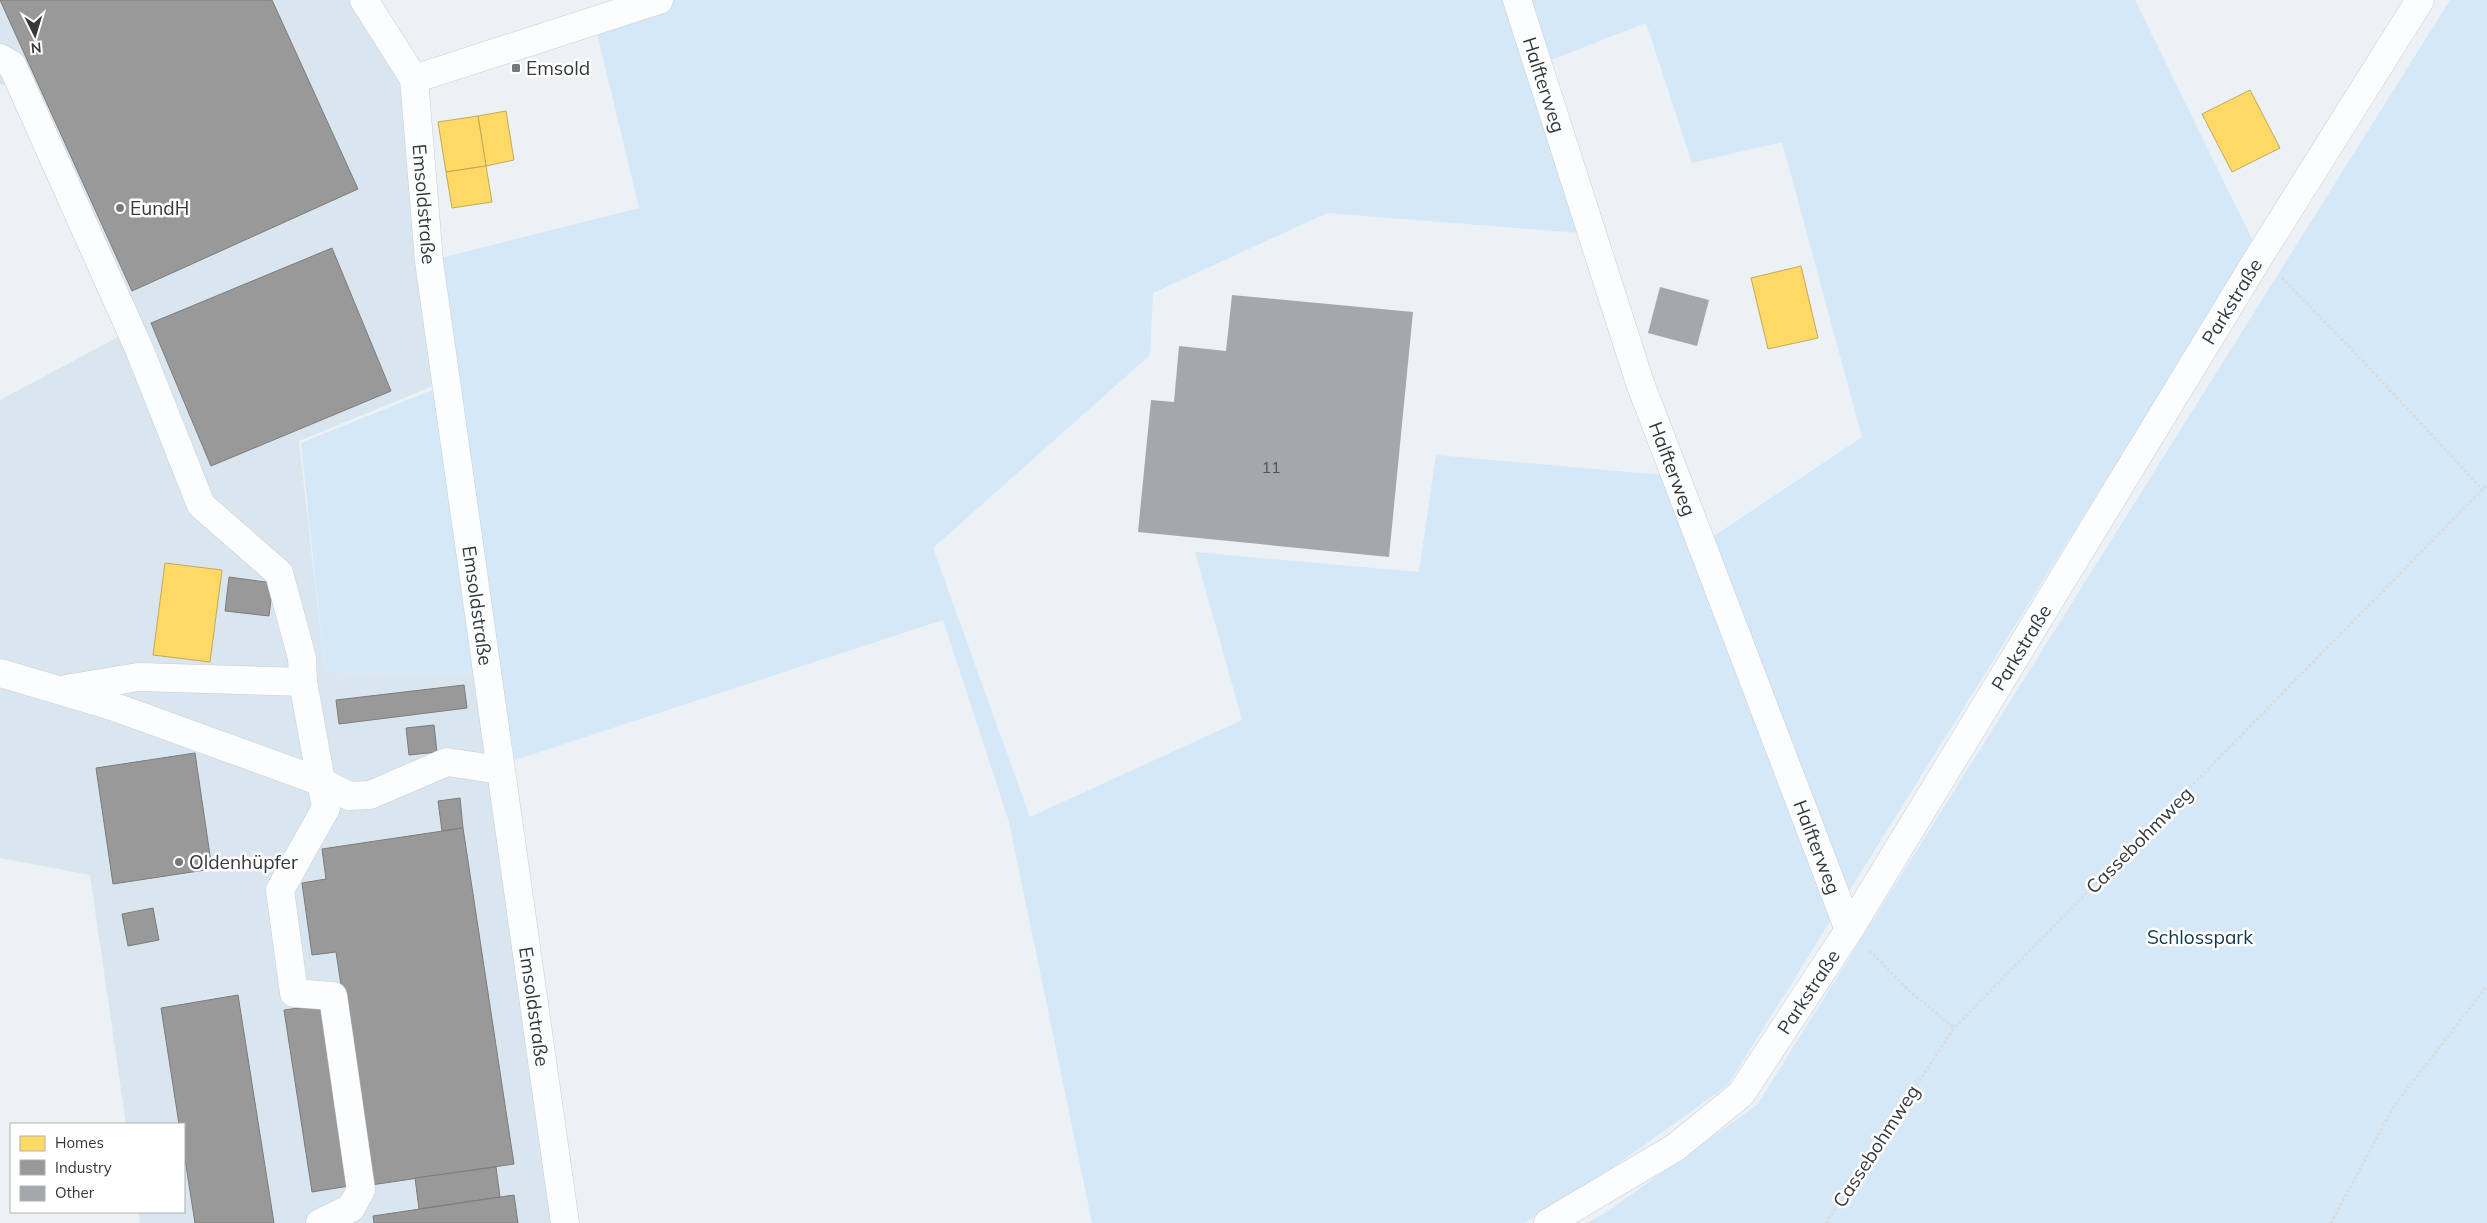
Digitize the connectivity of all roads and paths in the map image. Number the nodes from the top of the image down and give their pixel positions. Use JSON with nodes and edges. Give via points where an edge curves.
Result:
{"nodes":[{"id":1,"x":364,"y":0,"type":"edge"},
{"id":2,"x":659,"y":0,"type":"edge"},
{"id":3,"x":2420,"y":0,"type":"edge"},
{"id":4,"x":1523,"y":6,"type":"edge"},
{"id":5,"x":0,"y":58,"type":"edge"},
{"id":6,"x":414,"y":79,"type":"junction"},
{"id":7,"x":2260,"y":255,"type":"junction"},
{"id":8,"x":2487,"y":485,"type":"edge"},
{"id":9,"x":2483,"y":490,"type":"junction"},
{"id":10,"x":8,"y":682,"type":"edge"},
{"id":11,"x":303,"y":682,"type":"junction"},
{"id":12,"x":58,"y":690,"type":"junction"},
{"id":13,"x":500,"y":770,"type":"junction"},
{"id":14,"x":322,"y":782,"type":"junction"},
{"id":15,"x":1849,"y":930,"type":"junction"},
{"id":16,"x":2487,"y":986,"type":"edge"},
{"id":17,"x":1954,"y":1028,"type":"junction"},
{"id":18,"x":320,"y":1223,"type":"edge"},
{"id":19,"x":565,"y":1223,"type":"edge"},
{"id":20,"x":1548,"y":1223,"type":"edge"},
{"id":21,"x":1826,"y":1223,"type":"edge"},
{"id":22,"x":2330,"y":1223,"type":"edge"}],
"edges":[{"from":1,"to":6,"type":"street","name":"Emsoldstraße"},
{"from":2,"to":6,"type":"street"},
{"from":3,"to":7,"type":"street","name":"Parkstraße"},
{"from":4,"to":15,"type":"street","name":"Halfterweg","via":[[1640,383]]},
{"from":5,"to":11,"type":"street","via":[[12,65],[140,351],[201,505],[279,573],[302,658]]},
{"from":6,"to":13,"type":"street","name":"Emsoldstraße","via":[[429,261]]},
{"from":7,"to":9,"type":"path"},
{"from":7,"to":15,"type":"street","name":"Parkstraße"},
{"from":8,"to":9,"type":"path","name":"Cassebohmweg"},
{"from":9,"to":17,"type":"path","name":"Cassebohmweg"},
{"from":10,"to":12,"type":"street"},
{"from":11,"to":12,"type":"street","via":[[138,677]]},
{"from":11,"to":14,"type":"street"},
{"from":12,"to":14,"type":"street","via":[[112,706]]},
{"from":13,"to":14,"type":"street","via":[[447,762],[370,795],[349,796]]},
{"from":13,"to":19,"type":"street","name":"Emsoldstraße"},
{"from":14,"to":18,"type":"street","via":[[326,808],[280,890],[294,993],[333,996],[361,1190],[351,1208]]},
{"from":15,"to":17,"type":"path","via":[[1907,989]]},
{"from":15,"to":20,"type":"street","name":"Parkstraße","via":[[1741,1094],[1676,1147]]},
{"from":16,"to":22,"type":"path","via":[[2394,1106]]},
{"from":17,"to":21,"type":"path","name":"Cassebohmweg"}]}
